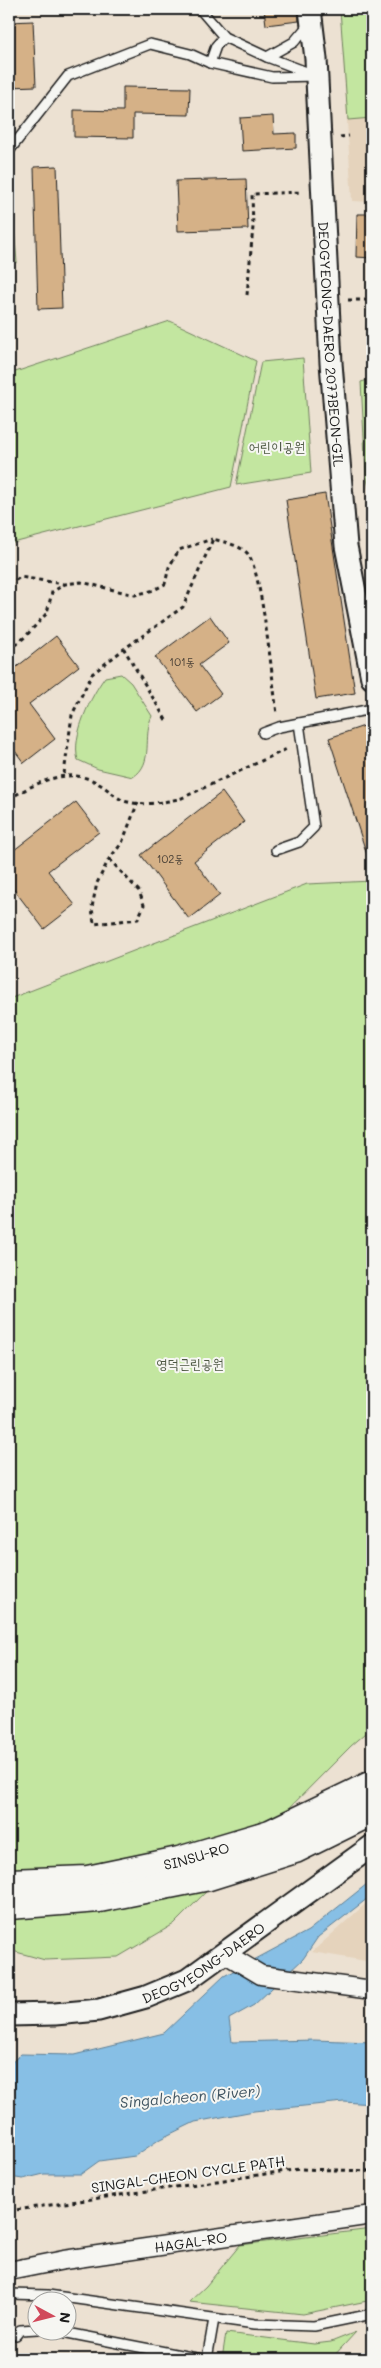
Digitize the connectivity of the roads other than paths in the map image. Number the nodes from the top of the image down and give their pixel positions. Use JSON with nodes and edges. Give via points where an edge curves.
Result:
{"nodes":[{"id":1,"x":200,"y":9,"type":"edge"},
{"id":2,"x":311,"y":15,"type":"edge"},
{"id":3,"x":224,"y":37,"type":"junction"},
{"id":4,"x":267,"y":57,"type":"junction"},
{"id":5,"x":210,"y":63,"type":"junction"},
{"id":6,"x":317,"y":76,"type":"junction"},
{"id":7,"x":9,"y":151,"type":"edge"},
{"id":8,"x":372,"y":678,"type":"edge"},
{"id":9,"x":372,"y":710,"type":"edge"},
{"id":10,"x":299,"y":723,"type":"junction"},
{"id":11,"x":263,"y":733,"type":"dead end"},
{"id":12,"x":276,"y":850,"type":"dead end"},
{"id":13,"x":372,"y":1785,"type":"edge"},
{"id":14,"x":372,"y":1811,"type":"edge"},
{"id":15,"x":372,"y":1846,"type":"edge"},
{"id":16,"x":9,"y":1883,"type":"edge"},
{"id":17,"x":9,"y":1905,"type":"edge"},
{"id":18,"x":224,"y":1953,"type":"junction"},
{"id":19,"x":372,"y":1990,"type":"edge"},
{"id":20,"x":9,"y":2015,"type":"edge"},
{"id":21,"x":372,"y":2215,"type":"edge"},
{"id":22,"x":9,"y":2271,"type":"edge"},
{"id":23,"x":9,"y":2294,"type":"edge"},
{"id":24,"x":372,"y":2314,"type":"edge"},
{"id":25,"x":214,"y":2319,"type":"junction"},
{"id":26,"x":28,"y":2329,"type":"edge"},
{"id":27,"x":16,"y":2335,"type":"dead end"},
{"id":28,"x":78,"y":2335,"type":"edge"},
{"id":29,"x":201,"y":2359,"type":"edge"},
{"id":30,"x":207,"y":2359,"type":"edge"}],
"edges":[{"from":1,"to":3,"type":"lane"},
{"from":2,"to":4,"type":"lane","via":[[294,42]]},
{"from":2,"to":6,"type":"street","name":"DEOGYEONG-DAERO 2077BEON-GIL"},
{"from":3,"to":4,"type":"lane"},
{"from":3,"to":5,"type":"lane","via":[[216,46]]},
{"from":4,"to":6,"type":"lane"},
{"from":5,"to":6,"type":"lane","via":[[272,77]]},
{"from":5,"to":7,"type":"lane","via":[[190,54],[150,44],[68,76]]},
{"from":6,"to":8,"type":"street","name":"DEOGYEONG-DAERO 2077BEON-GIL","via":[[331,363],[346,546]]},
{"from":9,"to":10,"type":"lane"},
{"from":10,"to":11,"type":"lane"},
{"from":10,"to":12,"type":"lane","via":[[314,828],[299,842]]},
{"from":13,"to":16,"type":"main road","name":"SINSU-RO","via":[[270,1834],[179,1861],[88,1880]]},
{"from":14,"to":17,"type":"main road","name":"SINSU-RO","via":[[295,1849],[209,1876],[99,1898]]},
{"from":15,"to":18,"type":"street","name":"DEOGYEONG-DAERO"},
{"from":18,"to":19,"type":"street","via":[[261,1975]]},
{"from":18,"to":20,"type":"street","name":"DEOGYEONG-DAERO","via":[[188,1980],[146,1997],[99,2010]]},
{"from":21,"to":22,"type":"street","name":"HAGAL-RO"},
{"from":23,"to":25,"type":"lane","via":[[48,2295]]},
{"from":24,"to":25,"type":"lane","via":[[314,2326]]},
{"from":25,"to":30,"type":"lane"},
{"from":26,"to":27,"type":"lane","via":[[20,2330]]},
{"from":28,"to":29,"type":"lane"}]}
